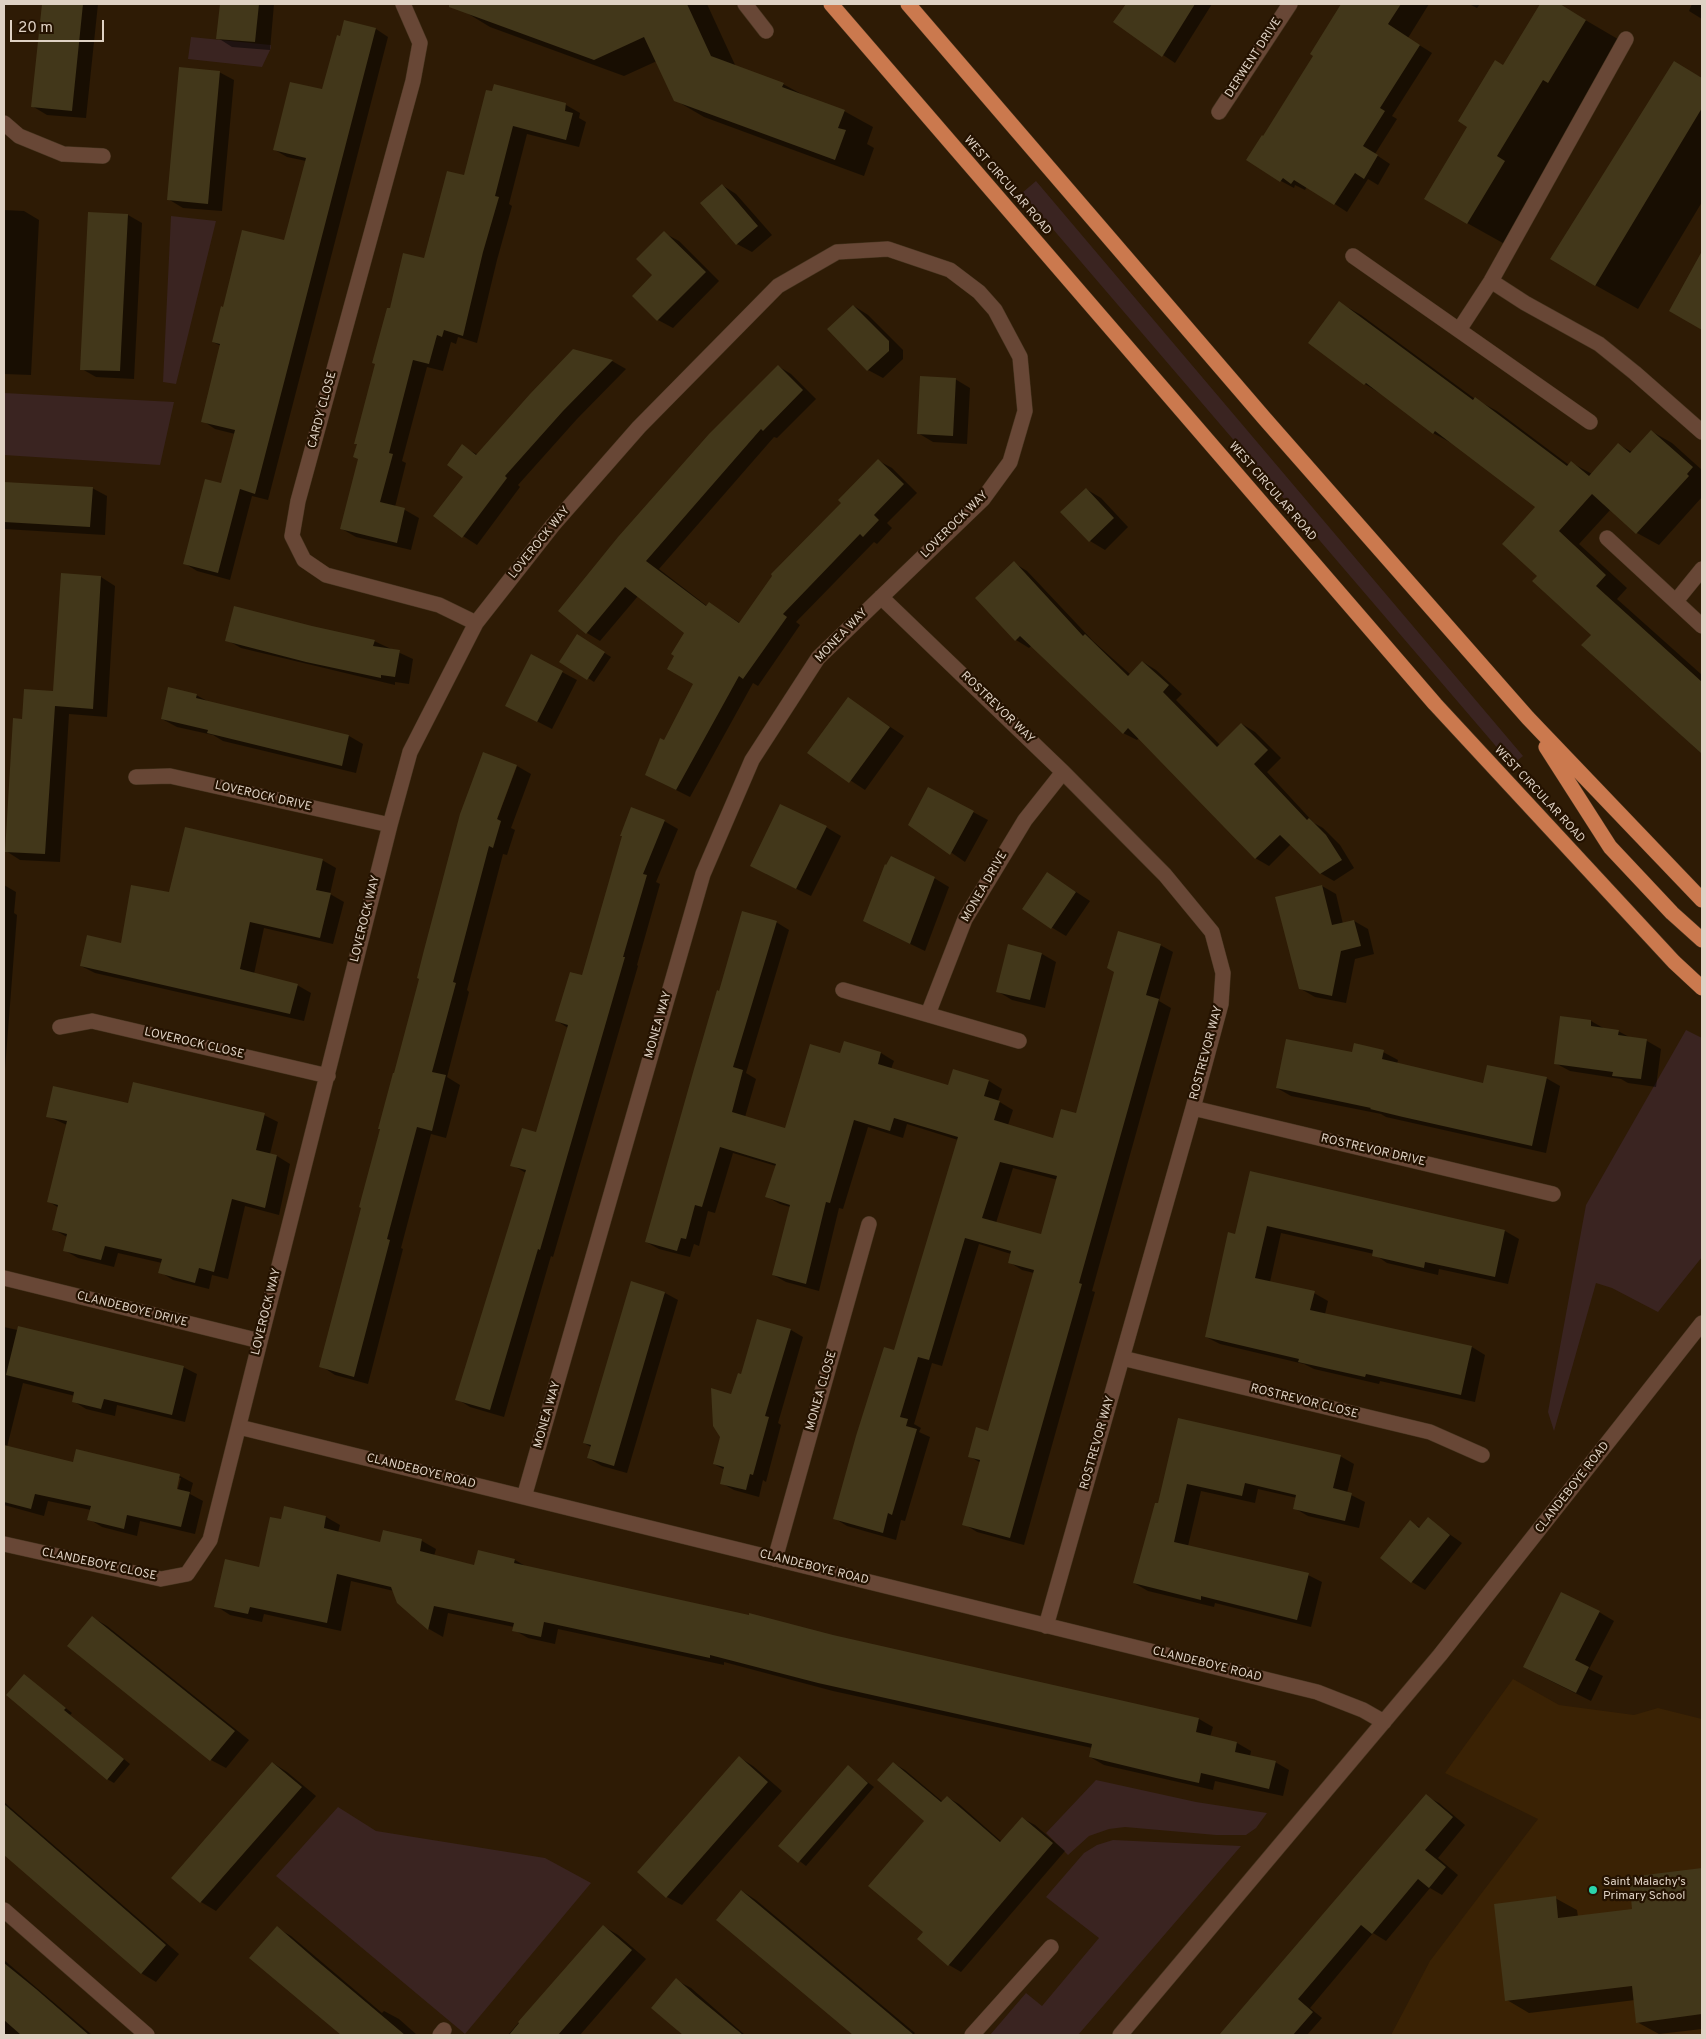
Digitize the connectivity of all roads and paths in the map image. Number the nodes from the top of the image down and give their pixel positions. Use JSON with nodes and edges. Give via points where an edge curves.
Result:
{"nodes":[{"id":1,"x":403,"y":4,"type":"edge"},
{"id":2,"x":745,"y":4,"type":"edge"},
{"id":3,"x":831,"y":4,"type":"edge"},
{"id":4,"x":908,"y":4,"type":"edge"},
{"id":5,"x":1290,"y":4,"type":"edge"},
{"id":6,"x":766,"y":31,"type":"dead end"},
{"id":7,"x":1626,"y":39,"type":"dead end"},
{"id":8,"x":1219,"y":112,"type":"dead end"},
{"id":9,"x":4,"y":123,"type":"edge"},
{"id":10,"x":103,"y":156,"type":"dead end"},
{"id":11,"x":1353,"y":256,"type":"dead end"},
{"id":12,"x":1491,"y":281,"type":"junction"},
{"id":13,"x":1459,"y":330,"type":"junction"},
{"id":14,"x":1590,"y":422,"type":"dead end"},
{"id":15,"x":1702,"y":432,"type":"edge"},
{"id":16,"x":1607,"y":538,"type":"dead end"},
{"id":17,"x":1702,"y":569,"type":"edge"},
{"id":18,"x":881,"y":597,"type":"junction"},
{"id":19,"x":1676,"y":601,"type":"junction"},
{"id":20,"x":476,"y":623,"type":"junction"},
{"id":21,"x":1702,"y":626,"type":"edge"},
{"id":22,"x":1528,"y":718,"type":"junction"},
{"id":23,"x":1063,"y":772,"type":"junction"},
{"id":24,"x":136,"y":777,"type":"dead end"},
{"id":25,"x":390,"y":825,"type":"junction"},
{"id":26,"x":1702,"y":900,"type":"edge"},
{"id":27,"x":1702,"y":940,"type":"edge"},
{"id":28,"x":1702,"y":988,"type":"edge"},
{"id":29,"x":843,"y":990,"type":"dead end"},
{"id":30,"x":928,"y":1014,"type":"junction"},
{"id":31,"x":60,"y":1027,"type":"dead end"},
{"id":32,"x":1019,"y":1041,"type":"dead end"},
{"id":33,"x":328,"y":1076,"type":"junction"},
{"id":34,"x":1193,"y":1108,"type":"junction"},
{"id":35,"x":1553,"y":1194,"type":"dead end"},
{"id":36,"x":869,"y":1224,"type":"dead end"},
{"id":37,"x":4,"y":1278,"type":"edge"},
{"id":38,"x":1702,"y":1323,"type":"edge"},
{"id":39,"x":260,"y":1341,"type":"junction"},
{"id":40,"x":1122,"y":1358,"type":"junction"},
{"id":41,"x":239,"y":1427,"type":"junction"},
{"id":42,"x":1482,"y":1455,"type":"dead end"},
{"id":43,"x":524,"y":1497,"type":"junction"},
{"id":44,"x":4,"y":1544,"type":"edge"},
{"id":45,"x":775,"y":1559,"type":"junction"},
{"id":46,"x":1046,"y":1626,"type":"junction"},
{"id":47,"x":1384,"y":1722,"type":"junction"},
{"id":48,"x":4,"y":1910,"type":"edge"},
{"id":49,"x":1051,"y":1947,"type":"dead end"},
{"id":50,"x":148,"y":2035,"type":"edge"},
{"id":51,"x":972,"y":2035,"type":"edge"},
{"id":52,"x":1120,"y":2035,"type":"edge"}],
"edges":[{"from":1,"to":20,"type":"street","name":"CARDY CLOSE","via":[[420,44],[413,81],[298,502],[292,536],[304,560],[326,574],[438,606]]},
{"from":2,"to":6,"type":"street"},
{"from":3,"to":28,"type":"highway","name":"WEST CIRCULAR ROAD","via":[[1434,704]]},
{"from":4,"to":22,"type":"highway"},
{"from":5,"to":8,"type":"street","name":"DERWENT DRIVE"},
{"from":7,"to":12,"type":"street"},
{"from":9,"to":10,"type":"street","via":[[18,136],[63,154]]},
{"from":11,"to":13,"type":"street"},
{"from":12,"to":13,"type":"street"},
{"from":12,"to":15,"type":"street","via":[[1525,304],[1599,344]]},
{"from":13,"to":14,"type":"street"},
{"from":16,"to":19,"type":"street"},
{"from":17,"to":19,"type":"street"},
{"from":18,"to":20,"type":"street","name":"LOVEROCK WAY","via":[[983,499],[1010,462],[1025,411],[1020,356],[995,310],[950,270],[888,249],[837,252],[778,286],[639,427],[553,525]]},
{"from":18,"to":23,"type":"street","name":"ROSTREVOR WAY"},
{"from":18,"to":43,"type":"street","name":"MONEA WAY","via":[[818,658],[752,760],[703,874]]},
{"from":19,"to":21,"type":"street"},
{"from":20,"to":25,"type":"street","name":"LOVEROCK WAY","via":[[410,752]]},
{"from":22,"to":26,"type":"highway"},
{"from":22,"to":27,"type":"highway","via":[[1610,847]]},
{"from":23,"to":30,"type":"street","name":"MONEA DRIVE","via":[[1024,820],[964,919]]},
{"from":23,"to":34,"type":"street","name":"ROSTREVOR WAY","via":[[1165,875],[1212,932],[1222,973],[1221,1004]]},
{"from":24,"to":25,"type":"street","name":"LOVEROCK DRIVE","via":[[170,776]]},
{"from":25,"to":33,"type":"street","name":"LOVEROCK WAY"},
{"from":29,"to":30,"type":"street"},
{"from":30,"to":32,"type":"street"},
{"from":31,"to":33,"type":"street","name":"LOVEROCK CLOSE","via":[[92,1021]]},
{"from":33,"to":39,"type":"street","name":"LOVEROCK WAY"},
{"from":34,"to":35,"type":"street","name":"ROSTREVOR DRIVE"},
{"from":34,"to":40,"type":"street","name":"ROSTREVOR WAY"},
{"from":36,"to":45,"type":"street","name":"MONEA CLOSE"},
{"from":37,"to":39,"type":"street","name":"CLANDEBOYE DRIVE"},
{"from":38,"to":47,"type":"street","name":"CLANDEBOYE ROAD","via":[[1478,1609]]},
{"from":39,"to":41,"type":"street","name":"LOVEROCK WAY"},
{"from":40,"to":42,"type":"street","name":"ROSTREVOR CLOSE","via":[[1430,1432]]},
{"from":40,"to":46,"type":"street","name":"ROSTREVOR WAY"},
{"from":41,"to":43,"type":"street","name":"CLANDEBOYE ROAD"},
{"from":41,"to":44,"type":"street","name":"CLANDEBOYE CLOSE","via":[[210,1540],[187,1574],[161,1579]]},
{"from":43,"to":45,"type":"street","name":"CLANDEBOYE ROAD"},
{"from":45,"to":46,"type":"street","name":"CLANDEBOYE ROAD"},
{"from":46,"to":47,"type":"street","name":"CLANDEBOYE ROAD","via":[[1317,1692]]},
{"from":47,"to":52,"type":"street","name":"CLANDEBOYE ROAD"},
{"from":48,"to":50,"type":"street"},
{"from":49,"to":51,"type":"street"}]}
